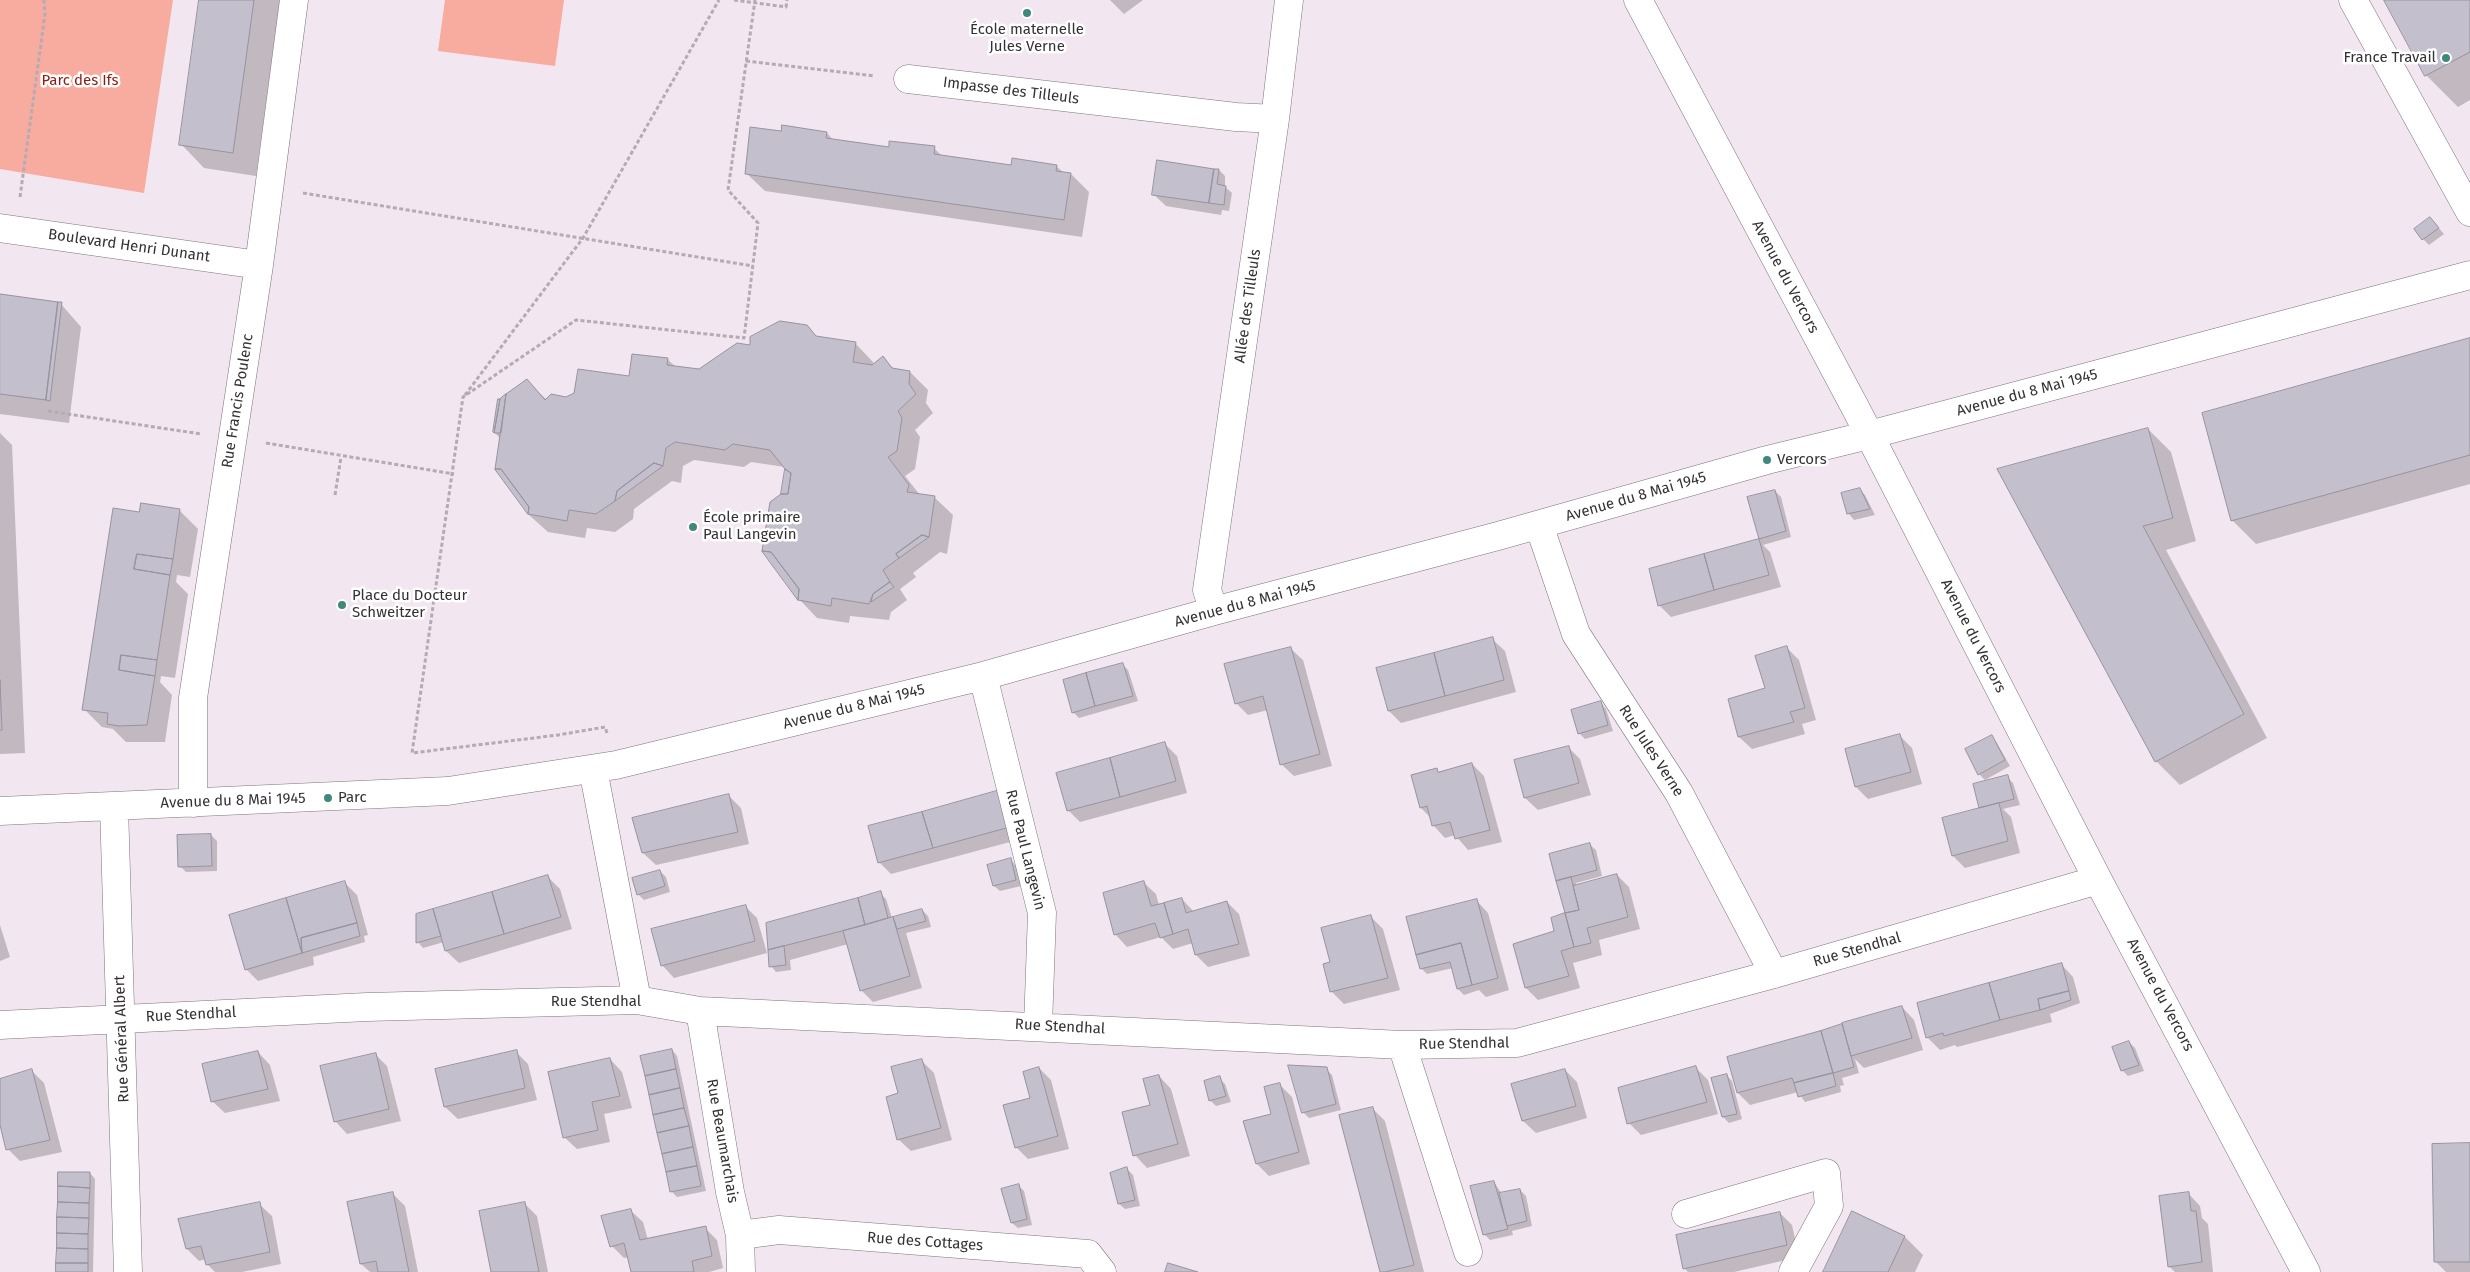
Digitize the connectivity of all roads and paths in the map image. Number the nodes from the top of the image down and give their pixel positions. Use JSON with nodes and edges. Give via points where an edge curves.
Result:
{"nodes":[{"id":1,"x":44,"y":0,"type":"edge"},
{"id":2,"x":294,"y":0,"type":"edge"},
{"id":3,"x":719,"y":0,"type":"edge"},
{"id":4,"x":734,"y":0,"type":"edge"},
{"id":5,"x":787,"y":0,"type":"edge"},
{"id":6,"x":1289,"y":0,"type":"edge"},
{"id":7,"x":1638,"y":0,"type":"edge"},
{"id":8,"x":2353,"y":0,"type":"edge"},
{"id":9,"x":754,"y":1,"type":"edge"},
{"id":10,"x":746,"y":61,"type":"junction"},
{"id":11,"x":908,"y":79,"type":"joint"},
{"id":12,"x":1275,"y":119,"type":"junction"},
{"id":13,"x":268,"y":187,"type":"junction"},
{"id":14,"x":2470,"y":212,"type":"edge"},
{"id":15,"x":8,"y":229,"type":"edge"},
{"id":16,"x":583,"y":238,"type":"junction"},
{"id":17,"x":259,"y":265,"type":"junction"},
{"id":18,"x":753,"y":266,"type":"junction"},
{"id":19,"x":2470,"y":275,"type":"edge"},
{"id":20,"x":463,"y":397,"type":"junction"},
{"id":21,"x":1869,"y":435,"type":"junction"},
{"id":22,"x":340,"y":457,"type":"dead end"},
{"id":23,"x":335,"y":495,"type":"dead end"},
{"id":24,"x":1539,"y":525,"type":"junction"},
{"id":25,"x":1214,"y":611,"type":"junction"},
{"id":26,"x":983,"y":676,"type":"junction"},
{"id":27,"x":605,"y":767,"type":"junction"},
{"id":28,"x":193,"y":803,"type":"junction"},
{"id":29,"x":114,"y":806,"type":"junction"},
{"id":30,"x":0,"y":811,"type":"edge"},
{"id":31,"x":2098,"y":880,"type":"junction"},
{"id":32,"x":1774,"y":974,"type":"junction"},
{"id":33,"x":637,"y":1000,"type":"junction"},
{"id":34,"x":700,"y":1011,"type":"junction"},
{"id":35,"x":122,"y":1019,"type":"junction"},
{"id":36,"x":0,"y":1025,"type":"edge"},
{"id":37,"x":1038,"y":1026,"type":"junction"},
{"id":38,"x":1402,"y":1045,"type":"junction"},
{"id":39,"x":1686,"y":1214,"type":"dead end"},
{"id":40,"x":740,"y":1235,"type":"junction"},
{"id":41,"x":1468,"y":1252,"type":"dead end"},
{"id":42,"x":128,"y":1272,"type":"edge"},
{"id":43,"x":741,"y":1272,"type":"edge"},
{"id":44,"x":1102,"y":1272,"type":"edge"},
{"id":45,"x":1793,"y":1272,"type":"edge"},
{"id":46,"x":2306,"y":1272,"type":"edge"}],
"edges":[{"from":1,"to":15,"type":"path","via":[[45,14]]},
{"from":2,"to":13,"type":"street","name":"Rue Francis Poulenc"},
{"from":3,"to":16,"type":"path"},
{"from":4,"to":9,"type":"path"},
{"from":5,"to":9,"type":"path","via":[[786,7]]},
{"from":6,"to":12,"type":"street","name":"Allée des Tilleuls"},
{"from":7,"to":21,"type":"street","name":"Avenue du Vercors"},
{"from":8,"to":14,"type":"street"},
{"from":9,"to":10,"type":"path"},
{"from":10,"to":11,"type":"path"},
{"from":10,"to":18,"type":"path","via":[[728,190],[758,223]]},
{"from":11,"to":12,"type":"street","name":"Impasse des Tilleuls"},
{"from":12,"to":25,"type":"street","name":"Allée des Tilleuls","via":[[1207,590]]},
{"from":13,"to":16,"type":"path"},
{"from":13,"to":17,"type":"street","name":"Rue Francis Poulenc"},
{"from":15,"to":17,"type":"street","name":"Boulevard Henri Dunant"},
{"from":16,"to":18,"type":"path"},
{"from":16,"to":20,"type":"path"},
{"from":17,"to":28,"type":"street","name":"Rue Francis Poulenc","via":[[193,698]]},
{"from":18,"to":20,"type":"path","via":[[744,338],[576,320]]},
{"from":19,"to":21,"type":"street","name":"Avenue du 8 Mai 1945"},
{"from":20,"to":27,"type":"path","via":[[412,753],[558,736],[606,727]]},
{"from":21,"to":24,"type":"street","name":"Avenue du 8 Mai 1945"},
{"from":21,"to":31,"type":"street","name":"Avenue du Vercors"},
{"from":22,"to":23,"type":"path"},
{"from":24,"to":25,"type":"street","name":"Avenue du 8 Mai 1945"},
{"from":24,"to":32,"type":"street","name":"Rue Jules Verne","via":[[1576,634],[1680,793]]},
{"from":25,"to":26,"type":"street","name":"Avenue du 8 Mai 1945"},
{"from":26,"to":27,"type":"street","name":"Avenue du 8 Mai 1945"},
{"from":26,"to":37,"type":"street","name":"Rue Paul Langevin","via":[[1042,914]]},
{"from":27,"to":28,"type":"street","name":"Avenue du 8 Mai 1945","via":[[448,791]]},
{"from":27,"to":33,"type":"street"},
{"from":28,"to":29,"type":"street","name":"Avenue du 8 Mai 1945"},
{"from":29,"to":30,"type":"street","name":"Avenue du 8 Mai 1945"},
{"from":29,"to":35,"type":"street","name":"Rue Général Albert"},
{"from":31,"to":32,"type":"street","name":"Rue Stendhal"},
{"from":31,"to":46,"type":"street","name":"Avenue du Vercors"},
{"from":32,"to":38,"type":"street","name":"Rue Stendhal","via":[[1517,1043]]},
{"from":33,"to":34,"type":"street","name":"Rue Stendhal"},
{"from":33,"to":35,"type":"street","name":"Rue Stendhal","via":[[368,1007]]},
{"from":34,"to":37,"type":"street","name":"Rue Stendhal"},
{"from":34,"to":40,"type":"street","name":"Rue Beaumarchais"},
{"from":35,"to":36,"type":"street","name":"Rue Stendhal"},
{"from":35,"to":42,"type":"street","name":"Rue Général Albert"},
{"from":37,"to":38,"type":"street","name":"Rue Stendhal"},
{"from":38,"to":41,"type":"street"},
{"from":39,"to":45,"type":"street","via":[[1826,1172],[1830,1206]]},
{"from":40,"to":43,"type":"street","name":"Rue Beaumarchais"},
{"from":40,"to":44,"type":"street","name":"Rue des Cottages","via":[[779,1230],[1088,1254]]}]}
